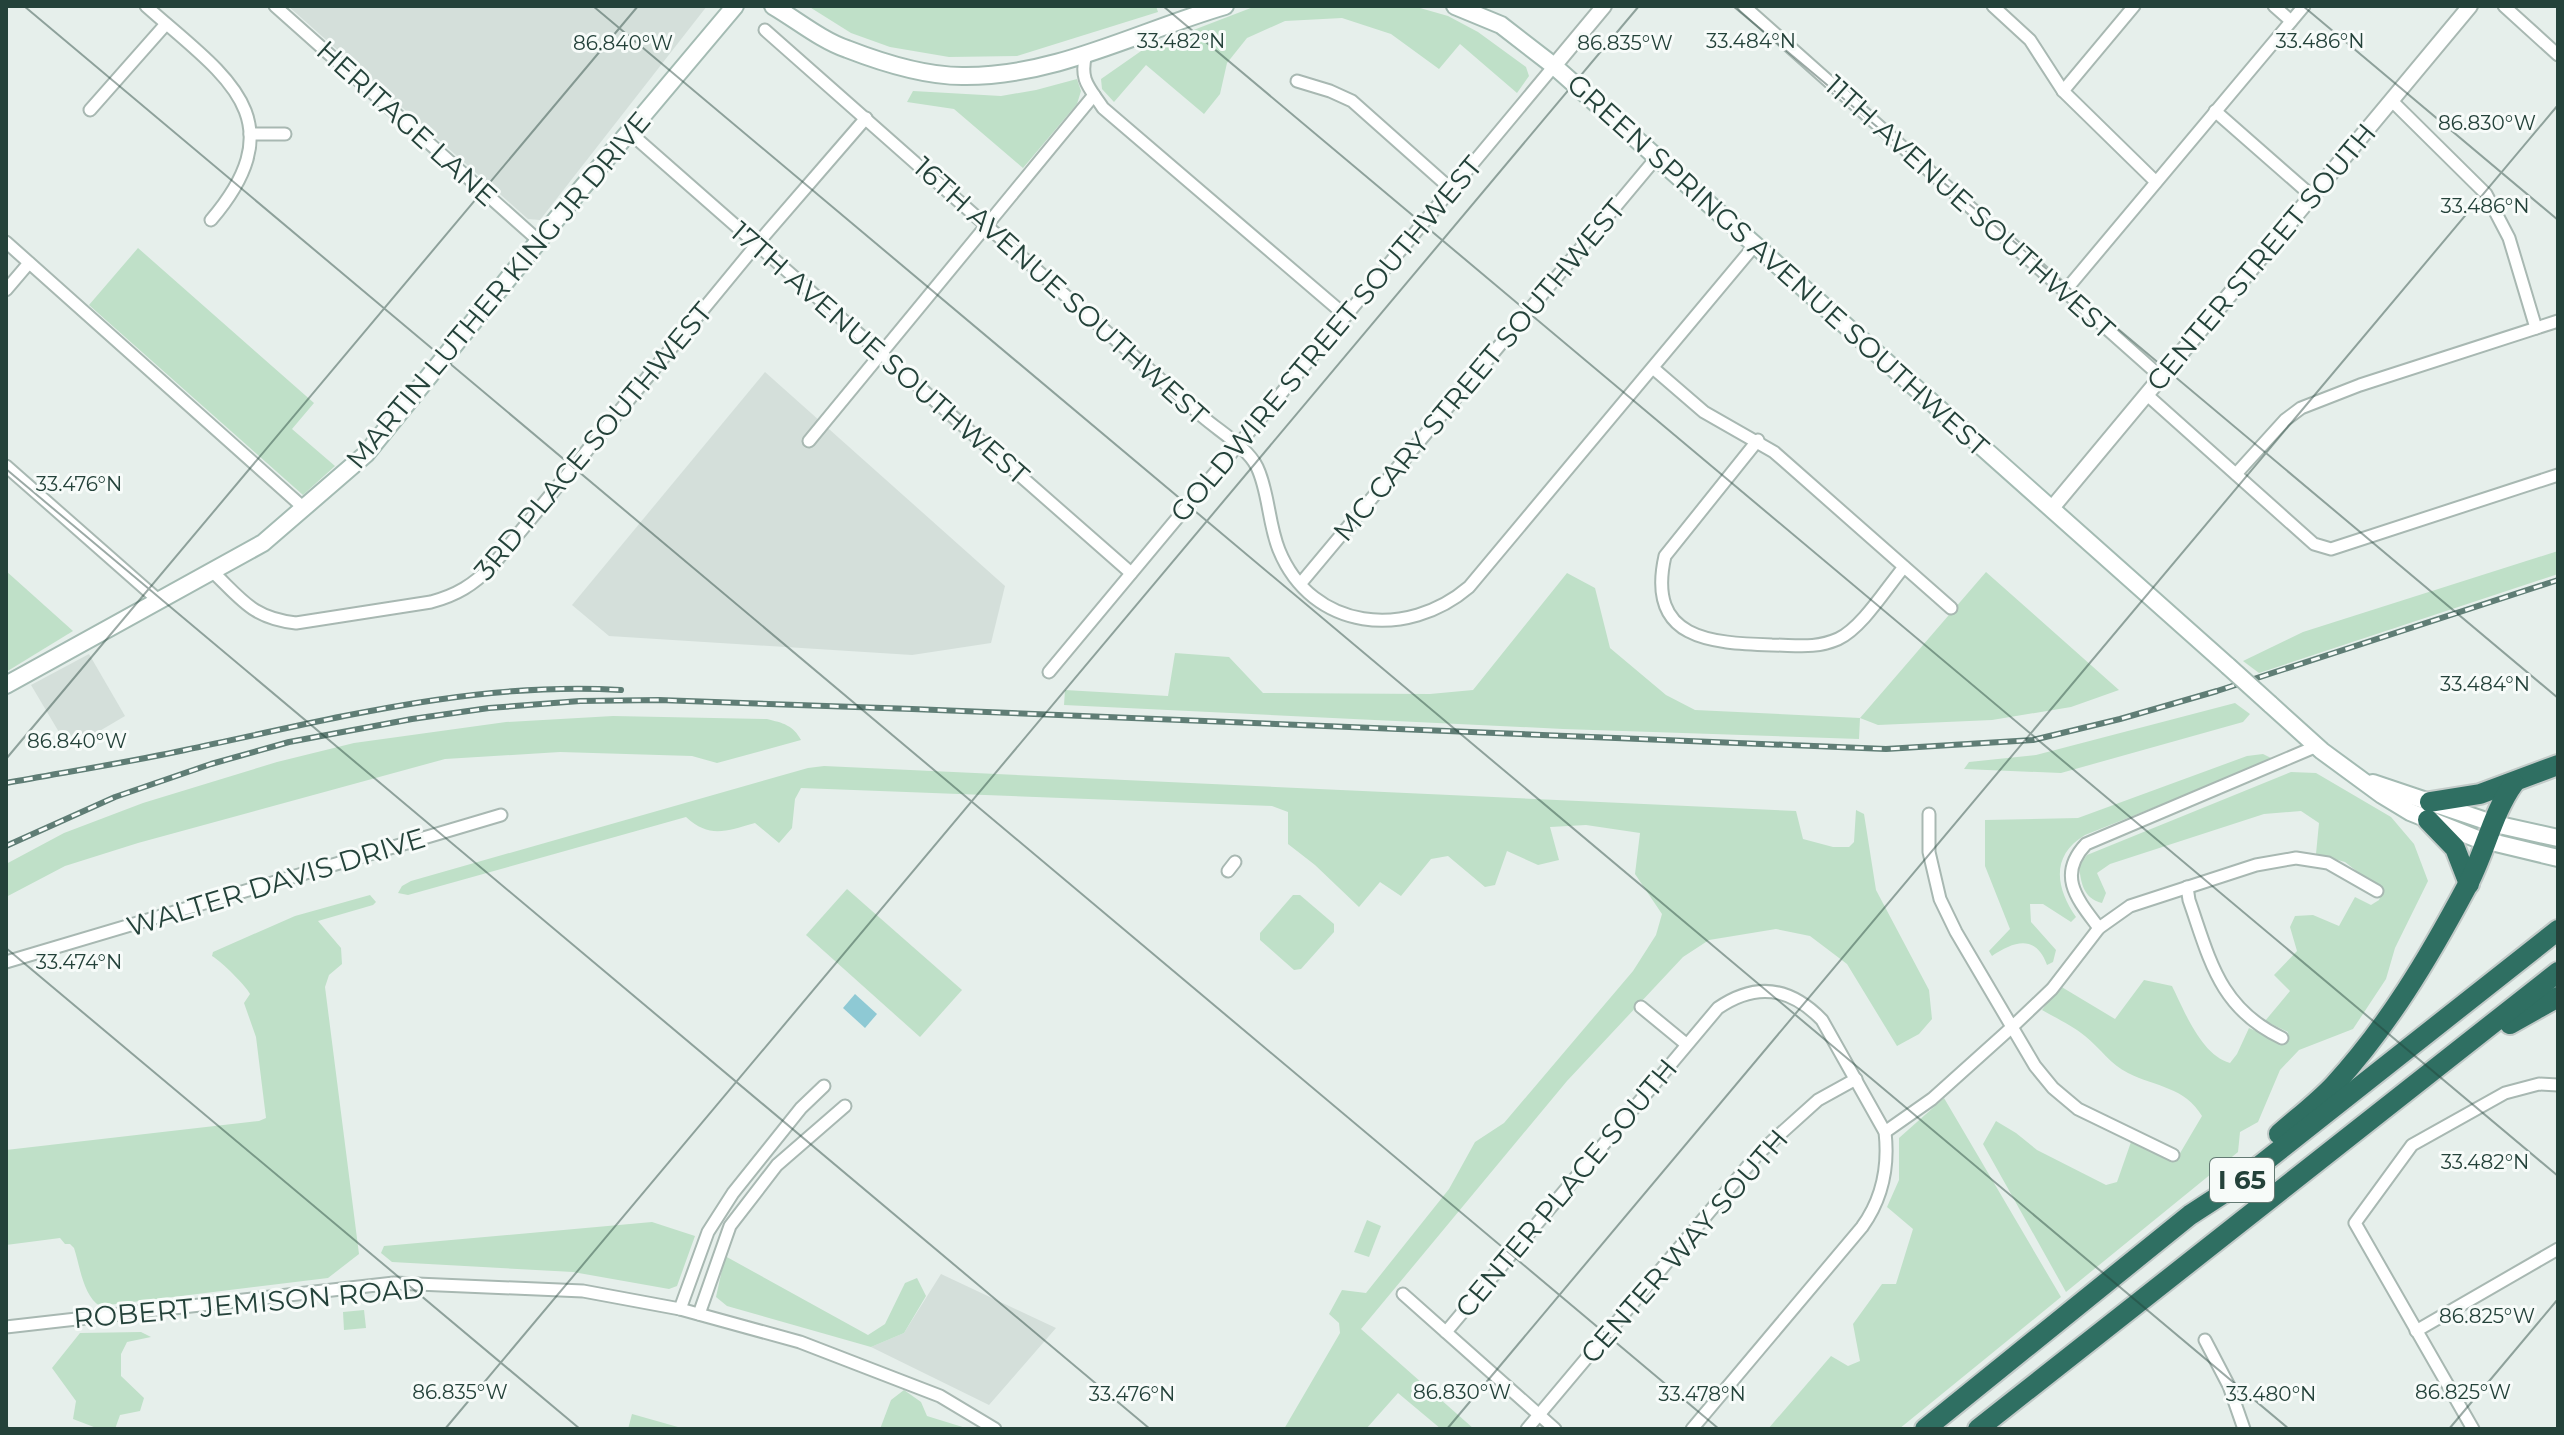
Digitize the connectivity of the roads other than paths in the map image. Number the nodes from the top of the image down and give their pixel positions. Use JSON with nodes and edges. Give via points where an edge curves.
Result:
{"nodes":[{"id":1,"x":146,"y":6,"type":"edge"},
{"id":2,"x":275,"y":6,"type":"edge"},
{"id":3,"x":735,"y":6,"type":"edge"},
{"id":4,"x":773,"y":6,"type":"edge"},
{"id":5,"x":793,"y":6,"type":"edge"},
{"id":6,"x":1225,"y":6,"type":"edge"},
{"id":7,"x":1455,"y":6,"type":"edge"},
{"id":8,"x":1482,"y":6,"type":"edge"},
{"id":9,"x":1604,"y":6,"type":"edge"},
{"id":10,"x":1744,"y":6,"type":"edge"},
{"id":11,"x":1993,"y":6,"type":"edge"},
{"id":12,"x":2134,"y":6,"type":"edge"},
{"id":13,"x":2274,"y":6,"type":"edge"},
{"id":14,"x":2304,"y":6,"type":"edge"},
{"id":15,"x":2470,"y":6,"type":"edge"},
{"id":16,"x":2504,"y":6,"type":"edge"},
{"id":17,"x":2291,"y":21,"type":"junction"},
{"id":18,"x":166,"y":24,"type":"junction"},
{"id":19,"x":806,"y":25,"type":"junction"},
{"id":20,"x":1501,"y":25,"type":"junction"},
{"id":21,"x":765,"y":30,"type":"dead end"},
{"id":22,"x":1086,"y":54,"type":"junction"},
{"id":23,"x":2558,"y":55,"type":"edge"},
{"id":24,"x":1554,"y":66,"type":"junction"},
{"id":25,"x":1297,"y":81,"type":"dead end"},
{"id":26,"x":2063,"y":91,"type":"junction"},
{"id":27,"x":1094,"y":95,"type":"junction"},
{"id":28,"x":2392,"y":101,"type":"junction"},
{"id":29,"x":90,"y":110,"type":"dead end"},
{"id":30,"x":2215,"y":111,"type":"junction"},
{"id":31,"x":866,"y":118,"type":"junction"},
{"id":32,"x":629,"y":132,"type":"junction"},
{"id":33,"x":250,"y":134,"type":"junction"},
{"id":34,"x":285,"y":134,"type":"dead end"},
{"id":35,"x":1657,"y":157,"type":"junction"},
{"id":36,"x":2156,"y":182,"type":"junction"},
{"id":37,"x":1451,"y":189,"type":"junction"},
{"id":38,"x":2313,"y":197,"type":"junction"},
{"id":39,"x":211,"y":220,"type":"dead end"},
{"id":40,"x":986,"y":226,"type":"junction"},
{"id":41,"x":539,"y":241,"type":"junction"},
{"id":42,"x":6,"y":242,"type":"edge"},
{"id":43,"x":757,"y":244,"type":"junction"},
{"id":44,"x":1755,"y":245,"type":"junction"},
{"id":45,"x":29,"y":263,"type":"junction"},
{"id":46,"x":6,"y":290,"type":"edge"},
{"id":47,"x":2065,"y":291,"type":"junction"},
{"id":48,"x":1346,"y":316,"type":"junction"},
{"id":49,"x":2558,"y":321,"type":"edge"},
{"id":50,"x":2536,"y":328,"type":"junction"},
{"id":51,"x":880,"y":353,"type":"junction"},
{"id":52,"x":1653,"y":368,"type":"junction"},
{"id":53,"x":2161,"y":377,"type":"junction"},
{"id":54,"x":2146,"y":394,"type":"junction"},
{"id":55,"x":1758,"y":440,"type":"junction"},
{"id":56,"x":809,"y":441,"type":"dead end"},
{"id":57,"x":1238,"y":446,"type":"junction"},
{"id":58,"x":6,"y":466,"type":"edge"},
{"id":59,"x":2236,"y":474,"type":"junction"},
{"id":60,"x":2558,"y":475,"type":"edge"},
{"id":61,"x":2052,"y":508,"type":"junction"},
{"id":62,"x":305,"y":509,"type":"junction"},
{"id":63,"x":1904,"y":567,"type":"junction"},
{"id":64,"x":213,"y":572,"type":"junction"},
{"id":65,"x":1131,"y":573,"type":"junction"},
{"id":66,"x":1301,"y":583,"type":"junction"},
{"id":67,"x":157,"y":599,"type":"junction"},
{"id":68,"x":1951,"y":608,"type":"dead end"},
{"id":69,"x":1049,"y":672,"type":"dead end"},
{"id":70,"x":6,"y":685,"type":"edge"},
{"id":71,"x":2317,"y":746,"type":"junction"},
{"id":72,"x":2558,"y":765,"type":"edge"},
{"id":73,"x":2514,"y":783,"type":"junction"},
{"id":74,"x":2429,"y":811,"type":"junction"},
{"id":75,"x":1929,"y":814,"type":"dead end"},
{"id":76,"x":501,"y":815,"type":"dead end"},
{"id":77,"x":2491,"y":833,"type":"junction"},
{"id":78,"x":2558,"y":838,"type":"edge"},
{"id":79,"x":2557,"y":857,"type":"edge"},
{"id":80,"x":2469,"y":884,"type":"junction"},
{"id":81,"x":2187,"y":887,"type":"junction"},
{"id":82,"x":2377,"y":891,"type":"dead end"},
{"id":83,"x":2099,"y":928,"type":"junction"},
{"id":84,"x":2558,"y":930,"type":"edge"},
{"id":85,"x":6,"y":962,"type":"edge"},
{"id":86,"x":2558,"y":972,"type":"edge"},
{"id":87,"x":2558,"y":997,"type":"edge"},
{"id":88,"x":1641,"y":1007,"type":"dead end"},
{"id":89,"x":2011,"y":1028,"type":"junction"},
{"id":90,"x":2282,"y":1038,"type":"dead end"},
{"id":91,"x":1686,"y":1044,"type":"junction"},
{"id":92,"x":2441,"y":1065,"type":"junction"},
{"id":93,"x":1856,"y":1079,"type":"junction"},
{"id":94,"x":2558,"y":1085,"type":"edge"},
{"id":95,"x":824,"y":1086,"type":"dead end"},
{"id":96,"x":845,"y":1106,"type":"dead end"},
{"id":97,"x":1885,"y":1132,"type":"junction"},
{"id":98,"x":2173,"y":1155,"type":"dead end"},
{"id":99,"x":2190,"y":1215,"type":"junction"},
{"id":100,"x":2558,"y":1249,"type":"edge"},
{"id":101,"x":1403,"y":1294,"type":"dead end"},
{"id":102,"x":680,"y":1309,"type":"junction"},
{"id":103,"x":699,"y":1314,"type":"junction"},
{"id":104,"x":6,"y":1327,"type":"edge"},
{"id":105,"x":2416,"y":1331,"type":"junction"},
{"id":106,"x":1446,"y":1332,"type":"junction"},
{"id":107,"x":2205,"y":1340,"type":"dead end"},
{"id":108,"x":1539,"y":1414,"type":"junction"},
{"id":109,"x":995,"y":1429,"type":"edge"},
{"id":110,"x":1527,"y":1429,"type":"edge"},
{"id":111,"x":1555,"y":1429,"type":"edge"},
{"id":112,"x":1692,"y":1429,"type":"edge"},
{"id":113,"x":1925,"y":1429,"type":"edge"},
{"id":114,"x":1978,"y":1429,"type":"edge"},
{"id":115,"x":2244,"y":1429,"type":"edge"},
{"id":116,"x":2473,"y":1429,"type":"edge"}],
"edges":[{"from":1,"to":18,"type":"street"},
{"from":2,"to":41,"type":"street","name":"HERITAGE LANE"},
{"from":3,"to":32,"type":"main road","name":"MARTIN LUTHER KING JR DRIVE"},
{"from":4,"to":19,"type":"main road"},
{"from":5,"to":19,"type":"main road"},
{"from":6,"to":22,"type":"main road"},
{"from":7,"to":20,"type":"main road","name":"GREEN SPRINGS AVENUE SOUTHWEST"},
{"from":8,"to":20,"type":"street","name":"GREEN SPRINGS AVENUE SOUTHWEST"},
{"from":9,"to":24,"type":"street","name":"GOLDWIRE STREET SOUTHWEST"},
{"from":10,"to":47,"type":"street","name":"11TH AVENUE SOUTHWEST"},
{"from":11,"to":26,"type":"street","via":[[2030,40]]},
{"from":12,"to":26,"type":"street"},
{"from":13,"to":17,"type":"street"},
{"from":14,"to":17,"type":"street"},
{"from":15,"to":28,"type":"street","name":"CENTER STREET SOUTH"},
{"from":16,"to":23,"type":"street"},
{"from":17,"to":30,"type":"street"},
{"from":18,"to":29,"type":"street"},
{"from":18,"to":33,"type":"street","via":[[228,80],[242,102]]},
{"from":19,"to":22,"type":"main road","via":[[844,49],[920,71],[963,77],[1049,66]]},
{"from":20,"to":24,"type":"main road","name":"GREEN SPRINGS AVENUE SOUTHWEST"},
{"from":21,"to":31,"type":"street","name":"16TH AVENUE SOUTHWEST"},
{"from":22,"to":27,"type":"street","via":[[1084,81]]},
{"from":24,"to":35,"type":"main road","name":"GREEN SPRINGS AVENUE SOUTHWEST"},
{"from":24,"to":37,"type":"street","name":"GOLDWIRE STREET SOUTHWEST"},
{"from":25,"to":37,"type":"street","via":[[1352,101]]},
{"from":26,"to":36,"type":"street"},
{"from":27,"to":40,"type":"street"},
{"from":27,"to":48,"type":"street"},
{"from":28,"to":38,"type":"street","name":"CENTER STREET SOUTH"},
{"from":28,"to":50,"type":"street","via":[[2491,200],[2509,238]]},
{"from":30,"to":36,"type":"street"},
{"from":30,"to":38,"type":"street"},
{"from":31,"to":40,"type":"street","name":"16TH AVENUE SOUTHWEST"},
{"from":31,"to":43,"type":"street","name":"3RD PLACE SOUTHWEST"},
{"from":32,"to":41,"type":"main road","name":"MARTIN LUTHER KING JR DRIVE"},
{"from":32,"to":43,"type":"street","name":"17TH AVENUE SOUTHWEST"},
{"from":33,"to":34,"type":"street"},
{"from":33,"to":39,"type":"street","via":[[247,166]]},
{"from":35,"to":44,"type":"main road","name":"GREEN SPRINGS AVENUE SOUTHWEST"},
{"from":35,"to":66,"type":"street","name":"MC CARY STREET SOUTHWEST"},
{"from":36,"to":47,"type":"street"},
{"from":37,"to":48,"type":"street","name":"GOLDWIRE STREET SOUTHWEST"},
{"from":38,"to":53,"type":"street","name":"CENTER STREET SOUTH"},
{"from":40,"to":51,"type":"street"},
{"from":40,"to":57,"type":"street","name":"16TH AVENUE SOUTHWEST"},
{"from":41,"to":62,"type":"main road","name":"MARTIN LUTHER KING JR DRIVE","via":[[366,454]]},
{"from":42,"to":45,"type":"street"},
{"from":43,"to":51,"type":"street","name":"17TH AVENUE SOUTHWEST"},
{"from":43,"to":64,"type":"street","name":"3RD PLACE SOUTHWEST","via":[[471,587],[431,602],[296,623],[255,613]]},
{"from":44,"to":52,"type":"street","name":"16TH AVENUE SOUTHWEST"},
{"from":44,"to":61,"type":"main road","name":"GREEN SPRINGS AVENUE SOUTHWEST"},
{"from":45,"to":46,"type":"street"},
{"from":45,"to":62,"type":"street"},
{"from":47,"to":53,"type":"street","name":"11TH AVENUE SOUTHWEST"},
{"from":48,"to":57,"type":"street","name":"GOLDWIRE STREET SOUTHWEST"},
{"from":49,"to":50,"type":"street"},
{"from":50,"to":59,"type":"street","via":[[2301,408]]},
{"from":51,"to":56,"type":"street"},
{"from":51,"to":65,"type":"street","name":"17TH AVENUE SOUTHWEST"},
{"from":52,"to":55,"type":"street","via":[[1719,422]]},
{"from":52,"to":66,"type":"street","name":"16TH AVENUE SOUTHWEST","via":[[1458,597],[1412,618],[1382,622],[1330,607]]},
{"from":53,"to":54,"type":"street","name":"CENTER STREET SOUTH"},
{"from":54,"to":59,"type":"street"},
{"from":54,"to":61,"type":"street","name":"CENTER STREET SOUTH"},
{"from":55,"to":63,"type":"street"},
{"from":55,"to":63,"type":"street","via":[[1665,556],[1662,594],[1683,628],[1719,643],[1822,645],[1854,627]]},
{"from":57,"to":65,"type":"street","name":"GOLDWIRE STREET SOUTHWEST"},
{"from":57,"to":66,"type":"street","name":"16TH AVENUE SOUTHWEST","via":[[1258,468],[1279,550]]},
{"from":58,"to":67,"type":"street"},
{"from":59,"to":60,"type":"street","via":[[2314,544],[2331,549]]},
{"from":61,"to":71,"type":"main road","name":"GREEN SPRINGS AVENUE SOUTHWEST","bridge":true},
{"from":62,"to":64,"type":"main road","name":"MARTIN LUTHER KING JR DRIVE","via":[[263,543]]},
{"from":63,"to":68,"type":"street"},
{"from":64,"to":67,"type":"main road","name":"MARTIN LUTHER KING JR DRIVE"},
{"from":65,"to":69,"type":"street","name":"GOLDWIRE STREET SOUTHWEST"},
{"from":67,"to":70,"type":"main road","name":"MARTIN LUTHER KING JR DRIVE"},
{"from":71,"to":74,"type":"main road","name":"GREEN SPRINGS AVENUE SOUTHWEST","via":[[2401,807]]},
{"from":71,"to":83,"type":"street","via":[[2086,844],[2071,871],[2075,893]]},
{"from":72,"to":73,"type":"highway"},
{"from":73,"to":74,"type":"highway"},
{"from":73,"to":77,"type":"highway"},
{"from":74,"to":77,"type":"main road","name":"GREEN SPRINGS AVENUE SOUTHWEST"},
{"from":74,"to":80,"type":"highway","via":[[2455,848]]},
{"from":75,"to":89,"type":"street","via":[[1929,852],[1940,899]]},
{"from":76,"to":85,"type":"street","name":"WALTER DAVIS DRIVE"},
{"from":77,"to":78,"type":"main road"},
{"from":77,"to":79,"type":"main road"},
{"from":77,"to":80,"type":"highway"},
{"from":80,"to":99,"type":"highway","via":[[2413,985],[2363,1052],[2331,1088]]},
{"from":81,"to":82,"type":"street","via":[[2296,858],[2328,863]]},
{"from":81,"to":83,"type":"street","via":[[2130,906]]},
{"from":81,"to":90,"type":"street","via":[[2226,994],[2250,1019]]},
{"from":83,"to":89,"type":"street","via":[[2052,989]]},
{"from":84,"to":99,"type":"highway","number":"I 65"},
{"from":86,"to":92,"type":"highway","number":"I 65"},
{"from":87,"to":92,"type":"highway"},
{"from":88,"to":91,"type":"street"},
{"from":89,"to":97,"type":"street","via":[[1932,1099]]},
{"from":89,"to":98,"type":"street","via":[[2044,1080],[2065,1100]]},
{"from":91,"to":93,"type":"street","name":"CENTER PLACE SOUTH","via":[[1729,1000],[1777,992],[1802,1002],[1822,1020]]},
{"from":91,"to":106,"type":"street","name":"CENTER PLACE SOUTH"},
{"from":92,"to":114,"type":"highway","number":"I 65"},
{"from":93,"to":97,"type":"street","name":"CENTER PLACE SOUTH"},
{"from":93,"to":108,"type":"street","name":"CENTER WAY SOUTH","via":[[1818,1100],[1758,1154]]},
{"from":94,"to":105,"type":"street","via":[[2505,1093],[2412,1145],[2355,1223]]},
{"from":95,"to":102,"type":"street","via":[[716,1219]]},
{"from":96,"to":103,"type":"street","via":[[777,1165],[730,1226]]},
{"from":97,"to":112,"type":"street","via":[[1883,1184],[1870,1214]]},
{"from":99,"to":113,"type":"highway","number":"I 65"},
{"from":100,"to":105,"type":"street"},
{"from":101,"to":106,"type":"street"},
{"from":102,"to":103,"type":"street","name":"ROBERT JEMISON ROAD"},
{"from":102,"to":104,"type":"street","name":"ROBERT JEMISON ROAD","via":[[583,1291],[394,1283]]},
{"from":103,"to":109,"type":"street","name":"ROBERT JEMISON ROAD","via":[[800,1342],[927,1391]]},
{"from":105,"to":116,"type":"street"},
{"from":106,"to":108,"type":"street"},
{"from":107,"to":115,"type":"street"},
{"from":108,"to":110,"type":"street","name":"CENTER WAY SOUTH"},
{"from":108,"to":111,"type":"street"}]}
